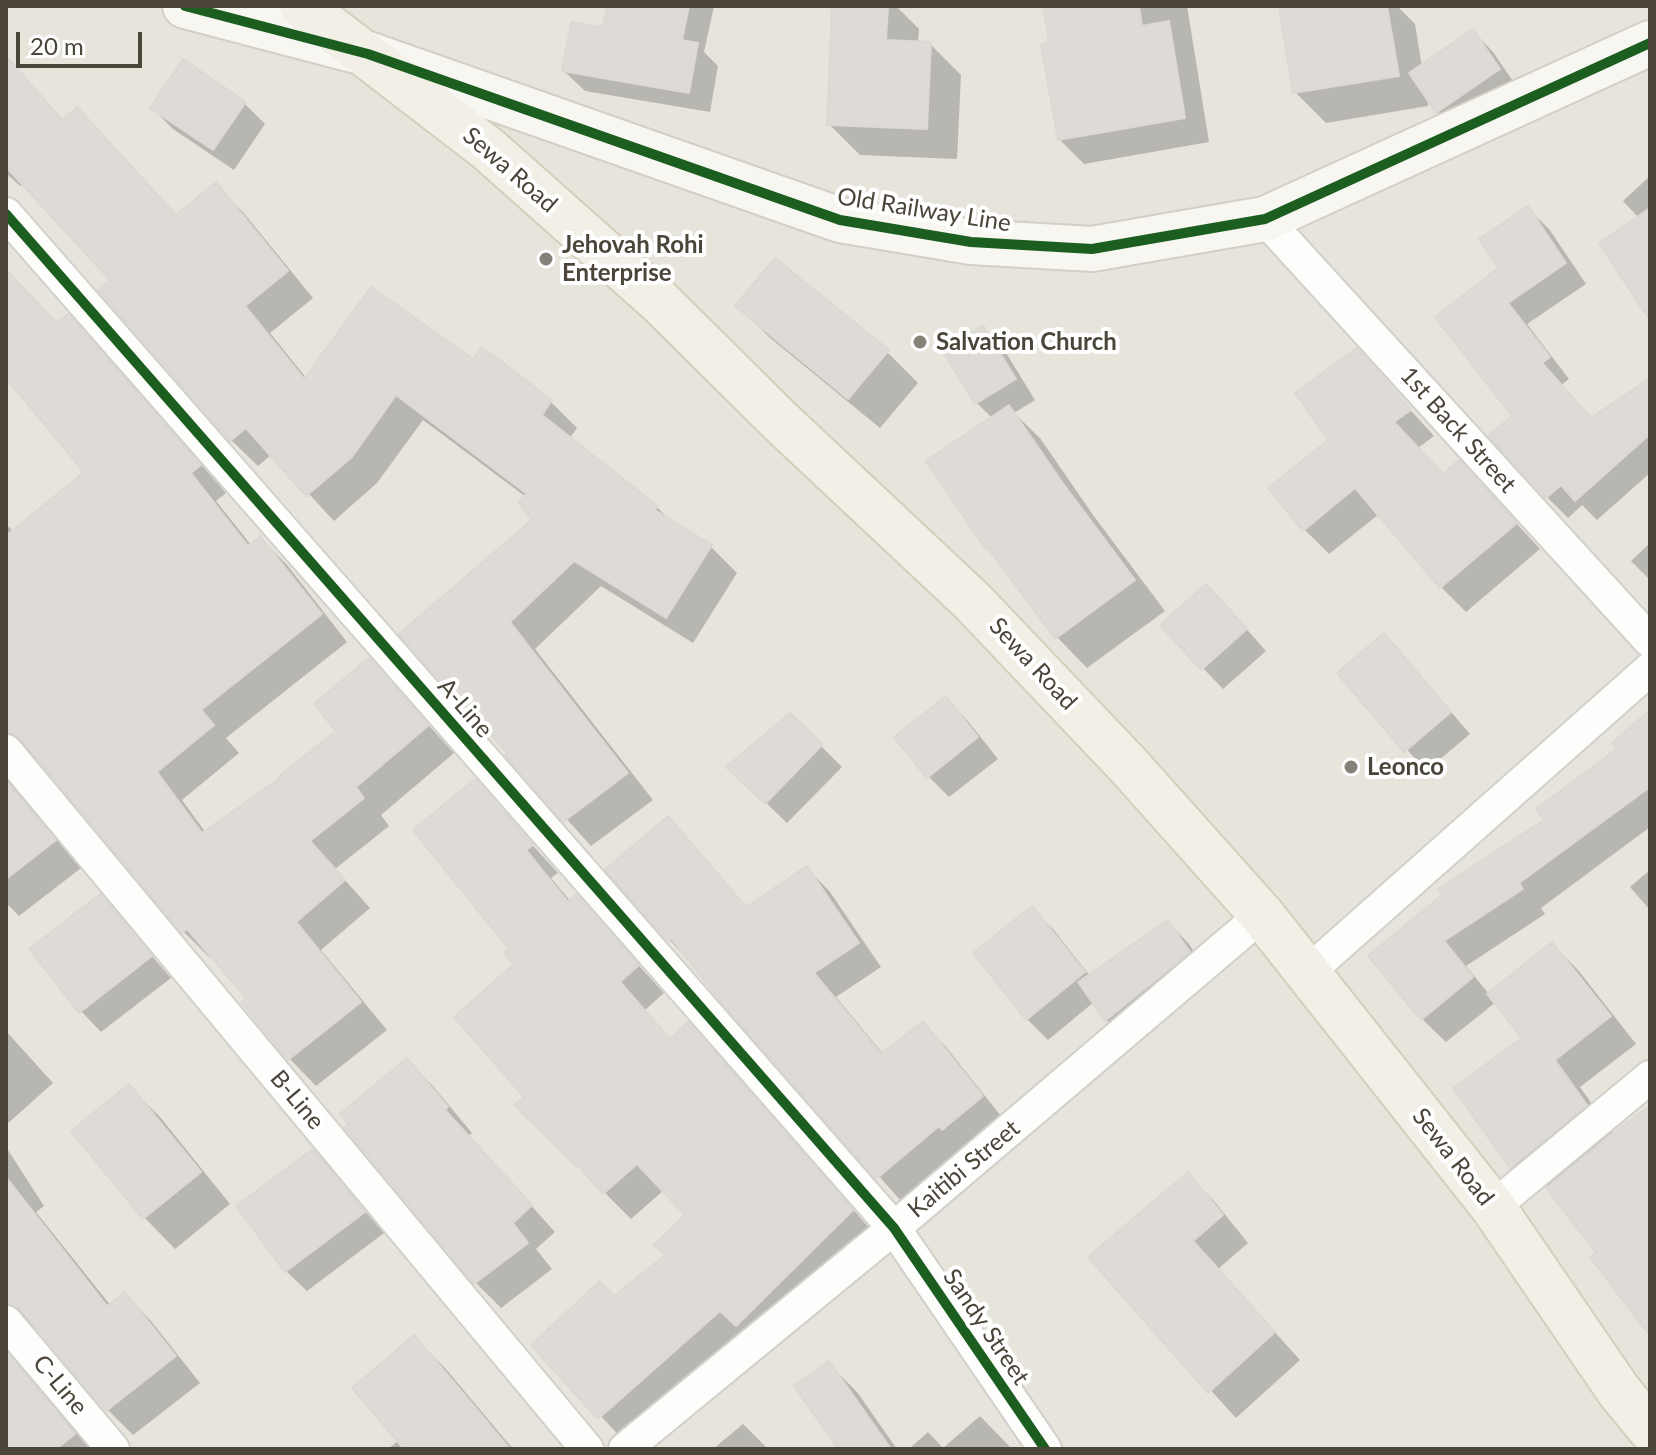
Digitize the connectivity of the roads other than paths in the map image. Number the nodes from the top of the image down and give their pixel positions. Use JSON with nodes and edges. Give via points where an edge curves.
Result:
{"nodes":[{"id":1,"x":185,"y":6,"type":"edge"},
{"id":2,"x":302,"y":6,"type":"edge"},
{"id":3,"x":1650,"y":43,"type":"edge"},
{"id":4,"x":368,"y":54,"type":"junction"},
{"id":5,"x":6,"y":214,"type":"edge"},
{"id":6,"x":1265,"y":219,"type":"junction"},
{"id":7,"x":1650,"y":641,"type":"edge"},
{"id":8,"x":1650,"y":669,"type":"edge"},
{"id":9,"x":6,"y":751,"type":"edge"},
{"id":10,"x":1262,"y":915,"type":"junction"},
{"id":11,"x":1307,"y":973,"type":"junction"},
{"id":12,"x":1650,"y":1077,"type":"edge"},
{"id":13,"x":1493,"y":1207,"type":"junction"},
{"id":14,"x":894,"y":1228,"type":"junction"},
{"id":15,"x":6,"y":1322,"type":"edge"},
{"id":16,"x":1650,"y":1429,"type":"edge"},
{"id":17,"x":113,"y":1449,"type":"edge"},
{"id":18,"x":587,"y":1449,"type":"edge"},
{"id":19,"x":625,"y":1449,"type":"edge"},
{"id":20,"x":1045,"y":1449,"type":"edge"}],
"edges":[{"from":1,"to":4,"type":"street","name":"Old Railway Line"},
{"from":2,"to":4,"type":"main road","name":"Sewa Road"},
{"from":3,"to":6,"type":"street","name":"Old Railway Line"},
{"from":4,"to":6,"type":"street","name":"Old Railway Line","via":[[840,220],[971,242],[1092,249]]},
{"from":4,"to":10,"type":"main road","name":"Sewa Road","via":[[488,149],[659,301],[972,601]]},
{"from":5,"to":14,"type":"street","name":"A-Line"},
{"from":6,"to":7,"type":"street","name":"1st Back Street"},
{"from":8,"to":11,"type":"street"},
{"from":9,"to":18,"type":"street","name":"B-Line"},
{"from":10,"to":11,"type":"main road","name":"Sewa Road"},
{"from":10,"to":14,"type":"street","name":"Kaitibi Street"},
{"from":11,"to":13,"type":"main road","name":"Sewa Road"},
{"from":12,"to":13,"type":"street"},
{"from":13,"to":16,"type":"main road","name":"Sewa Road"},
{"from":14,"to":19,"type":"street","name":"Kaitibi Street"},
{"from":14,"to":20,"type":"street","name":"Sandy Street"},
{"from":15,"to":17,"type":"street","name":"C-Line"}]}
